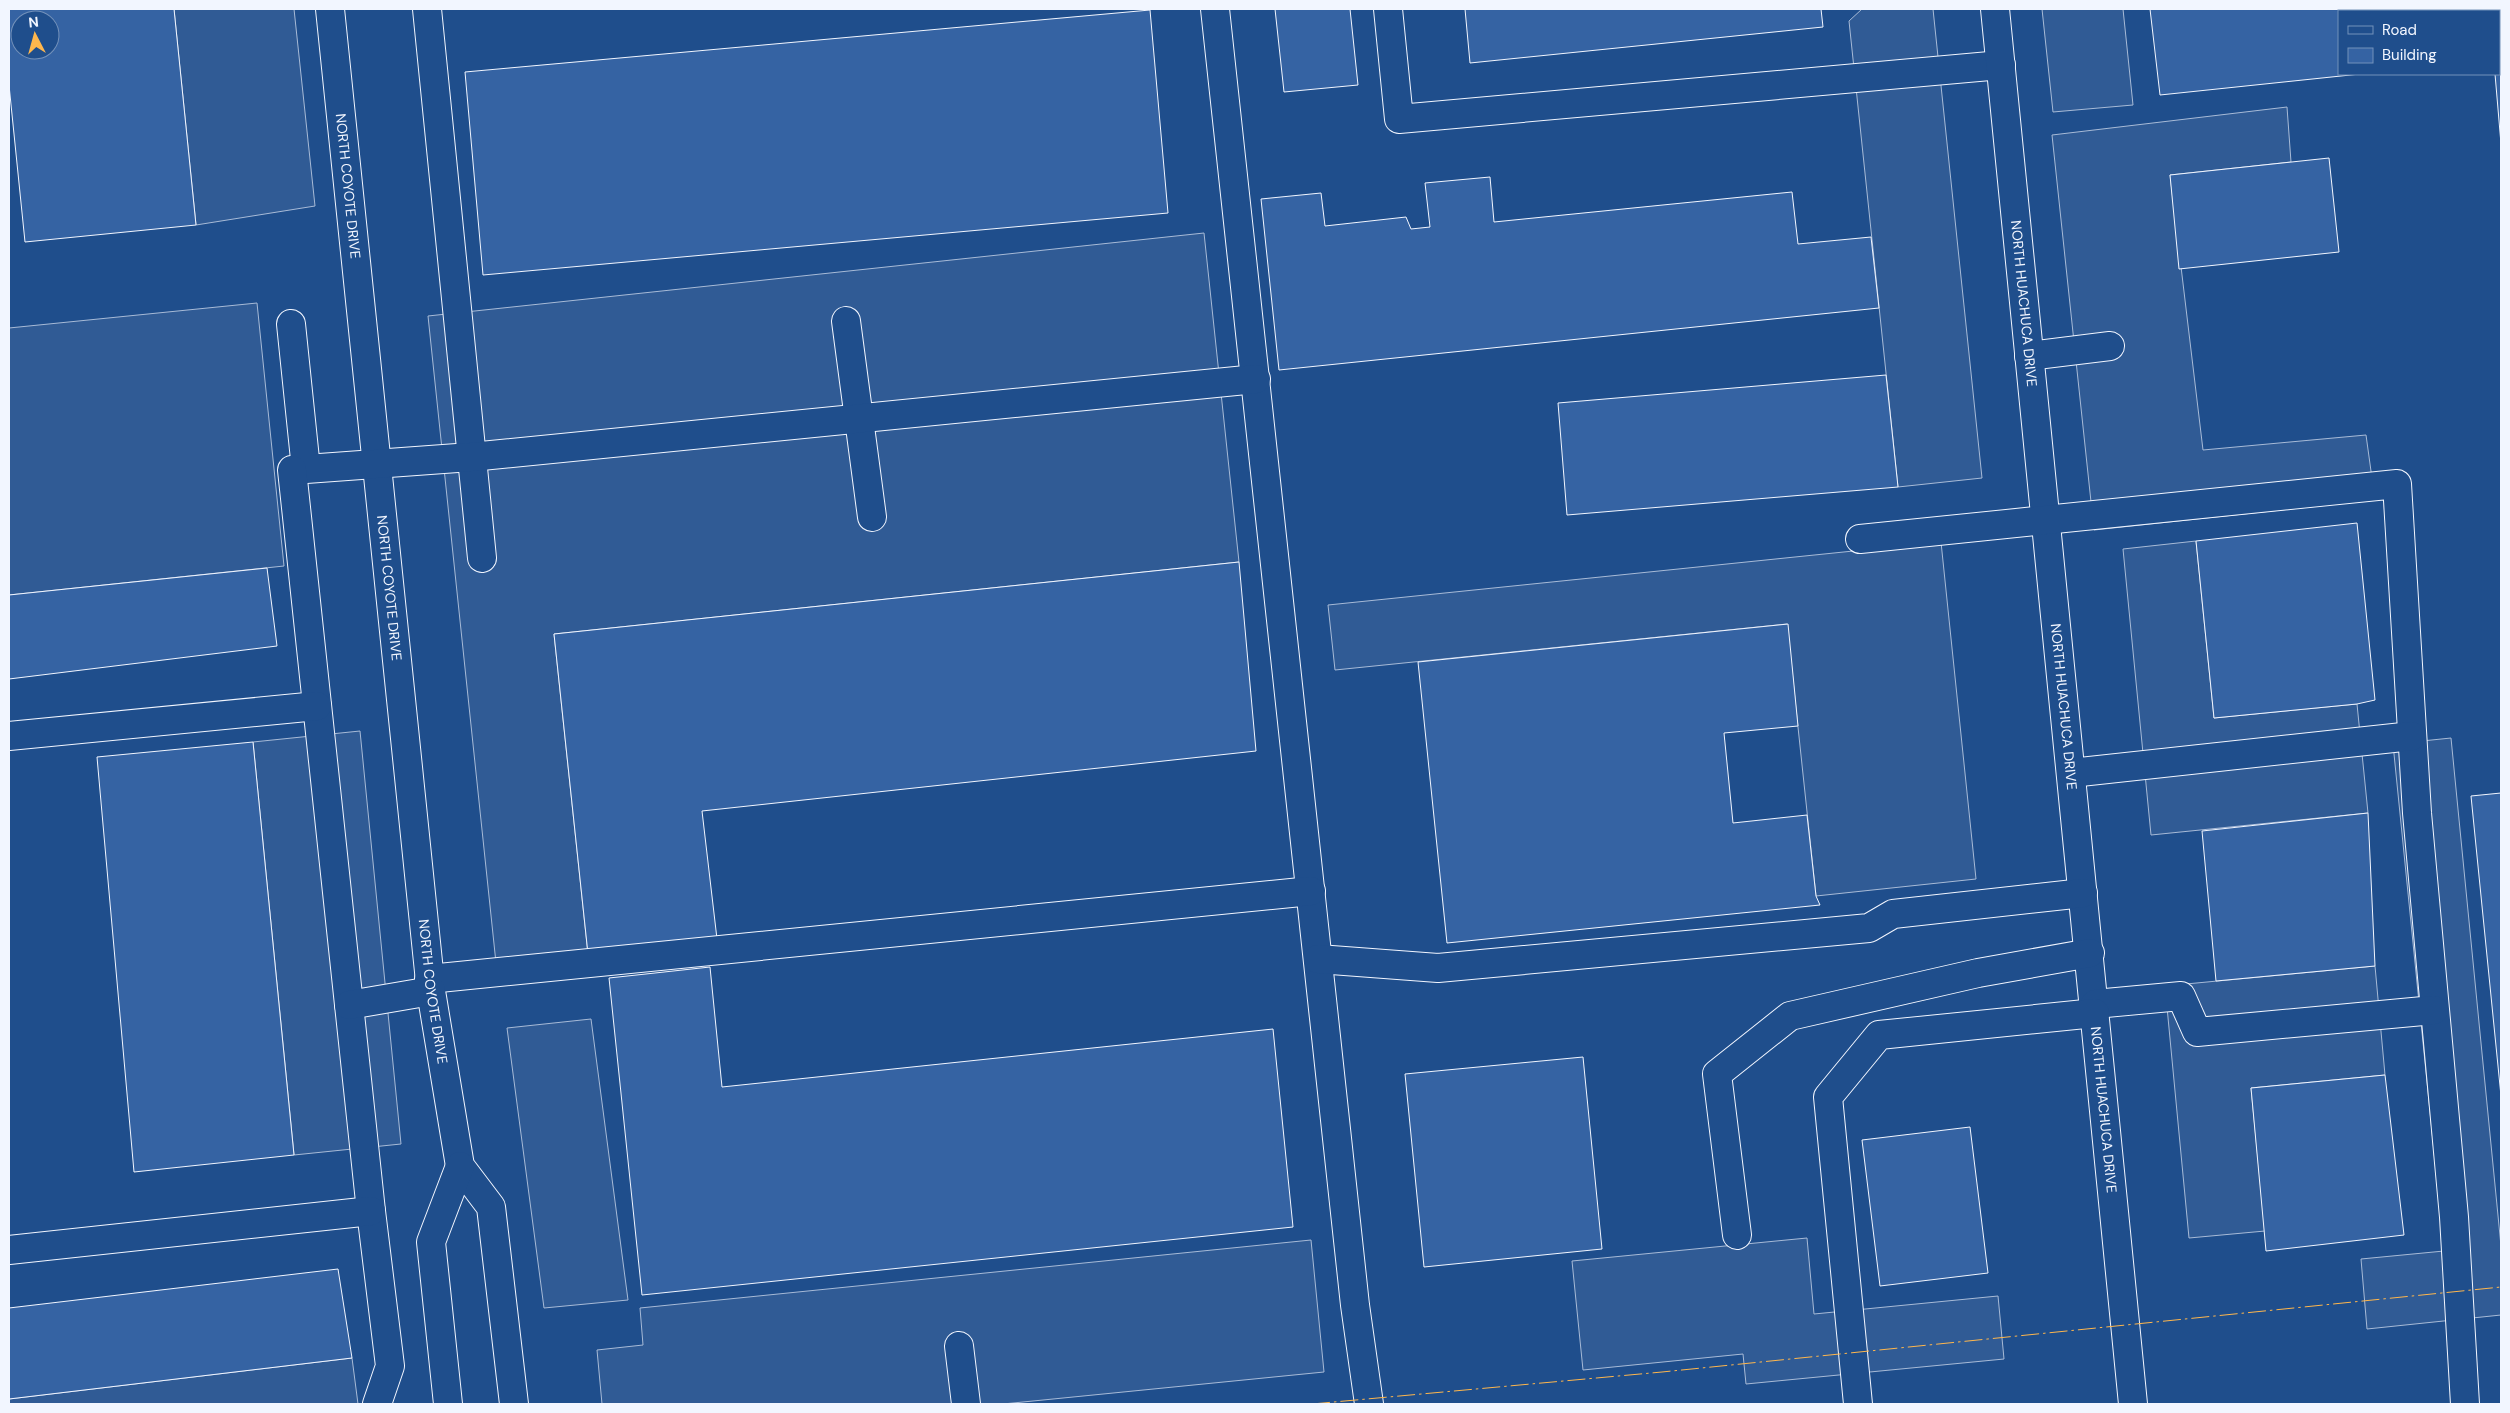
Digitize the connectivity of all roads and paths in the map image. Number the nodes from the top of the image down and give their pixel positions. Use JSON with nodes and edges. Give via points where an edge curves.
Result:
{"nodes":[{"id":1,"x":330,"y":9,"type":"edge"},
{"id":2,"x":427,"y":9,"type":"edge"},
{"id":3,"x":1215,"y":9,"type":"edge"},
{"id":4,"x":1388,"y":9,"type":"edge"},
{"id":5,"x":1995,"y":9,"type":"edge"},
{"id":6,"x":2001,"y":65,"type":"junction"},
{"id":7,"x":846,"y":321,"type":"dead end"},
{"id":8,"x":291,"y":324,"type":"dead end"},
{"id":9,"x":2110,"y":346,"type":"dead end"},
{"id":10,"x":2030,"y":356,"type":"junction"},
{"id":11,"x":1256,"y":379,"type":"junction"},
{"id":12,"x":859,"y":419,"type":"junction"},
{"id":13,"x":471,"y":457,"type":"junction"},
{"id":14,"x":376,"y":463,"type":"junction"},
{"id":15,"x":292,"y":470,"type":"dead end"},
{"id":16,"x":872,"y":518,"type":"dead end"},
{"id":17,"x":2046,"y":522,"type":"junction"},
{"id":18,"x":1860,"y":539,"type":"dead end"},
{"id":19,"x":482,"y":558,"type":"dead end"},
{"id":20,"x":317,"y":706,"type":"junction"},
{"id":21,"x":9,"y":736,"type":"edge"},
{"id":22,"x":2412,"y":736,"type":"junction"},
{"id":23,"x":2072,"y":773,"type":"junction"},
{"id":24,"x":1311,"y":891,"type":"junction"},
{"id":25,"x":2084,"y":893,"type":"junction"},
{"id":26,"x":2090,"y":953,"type":"junction"},
{"id":27,"x":1318,"y":959,"type":"junction"},
{"id":28,"x":430,"y":985,"type":"junction"},
{"id":29,"x":349,"y":1005,"type":"junction"},
{"id":30,"x":2095,"y":1008,"type":"junction"},
{"id":31,"x":2434,"y":1010,"type":"junction"},
{"id":32,"x":460,"y":1166,"type":"junction"},
{"id":33,"x":371,"y":1211,"type":"junction"},
{"id":34,"x":1737,"y":1235,"type":"dead end"},
{"id":35,"x":9,"y":1250,"type":"edge"},
{"id":36,"x":960,"y":1346,"type":"dead end"},
{"id":37,"x":377,"y":1404,"type":"edge"},
{"id":38,"x":448,"y":1404,"type":"edge"},
{"id":39,"x":514,"y":1404,"type":"edge"},
{"id":40,"x":966,"y":1404,"type":"edge"},
{"id":41,"x":1369,"y":1404,"type":"edge"},
{"id":42,"x":1858,"y":1404,"type":"edge"},
{"id":43,"x":2132,"y":1404,"type":"edge"},
{"id":44,"x":2465,"y":1404,"type":"edge"}],
"edges":[{"from":1,"to":14,"type":"street","name":"NORTH COYOTE DRIVE"},
{"from":2,"to":13,"type":"street"},
{"from":3,"to":11,"type":"street"},
{"from":4,"to":6,"type":"street","via":[[1399,119]]},
{"from":5,"to":6,"type":"street","name":"NORTH HUACHUCA DRIVE"},
{"from":6,"to":10,"type":"street","name":"NORTH HUACHUCA DRIVE"},
{"from":7,"to":12,"type":"street"},
{"from":8,"to":14,"type":"street","via":[[306,469]]},
{"from":9,"to":10,"type":"street"},
{"from":10,"to":17,"type":"street","name":"NORTH HUACHUCA DRIVE"},
{"from":11,"to":12,"type":"street"},
{"from":11,"to":24,"type":"street"},
{"from":12,"to":13,"type":"street"},
{"from":12,"to":16,"type":"street"},
{"from":13,"to":14,"type":"street"},
{"from":13,"to":19,"type":"street"},
{"from":14,"to":28,"type":"street","name":"NORTH COYOTE DRIVE"},
{"from":15,"to":20,"type":"street"},
{"from":17,"to":18,"type":"street"},
{"from":17,"to":22,"type":"street","via":[[2397,484]]},
{"from":17,"to":23,"type":"street","name":"NORTH HUACHUCA DRIVE"},
{"from":20,"to":21,"type":"street"},
{"from":20,"to":29,"type":"street"},
{"from":22,"to":23,"type":"street"},
{"from":22,"to":31,"type":"street"},
{"from":23,"to":25,"type":"street","name":"NORTH HUACHUCA DRIVE"},
{"from":24,"to":27,"type":"street"},
{"from":24,"to":28,"type":"street"},
{"from":25,"to":26,"type":"street","name":"NORTH HUACHUCA DRIVE"},
{"from":25,"to":27,"type":"street","via":[[1893,914],[1869,928],[1438,968]]},
{"from":26,"to":30,"type":"street","name":"NORTH HUACHUCA DRIVE"},
{"from":26,"to":34,"type":"street","via":[[1978,973],[1790,1016],[1724,1068],[1717,1074]]},
{"from":27,"to":41,"type":"street"},
{"from":28,"to":29,"type":"street"},
{"from":28,"to":32,"type":"street","name":"NORTH COYOTE DRIVE"},
{"from":29,"to":33,"type":"street"},
{"from":30,"to":31,"type":"street","via":[[2181,996],[2197,1032]]},
{"from":30,"to":42,"type":"street","via":[[1879,1036],[1828,1097]]},
{"from":30,"to":43,"type":"street","name":"NORTH HUACHUCA DRIVE"},
{"from":31,"to":44,"type":"street","via":[[2454,1217]]},
{"from":32,"to":38,"type":"street","via":[[431,1242]]},
{"from":32,"to":39,"type":"street","name":"NORTH COYOTE DRIVE","via":[[491,1206]]},
{"from":33,"to":35,"type":"street"},
{"from":33,"to":37,"type":"street","via":[[390,1366]]},
{"from":36,"to":40,"type":"street"}]}
